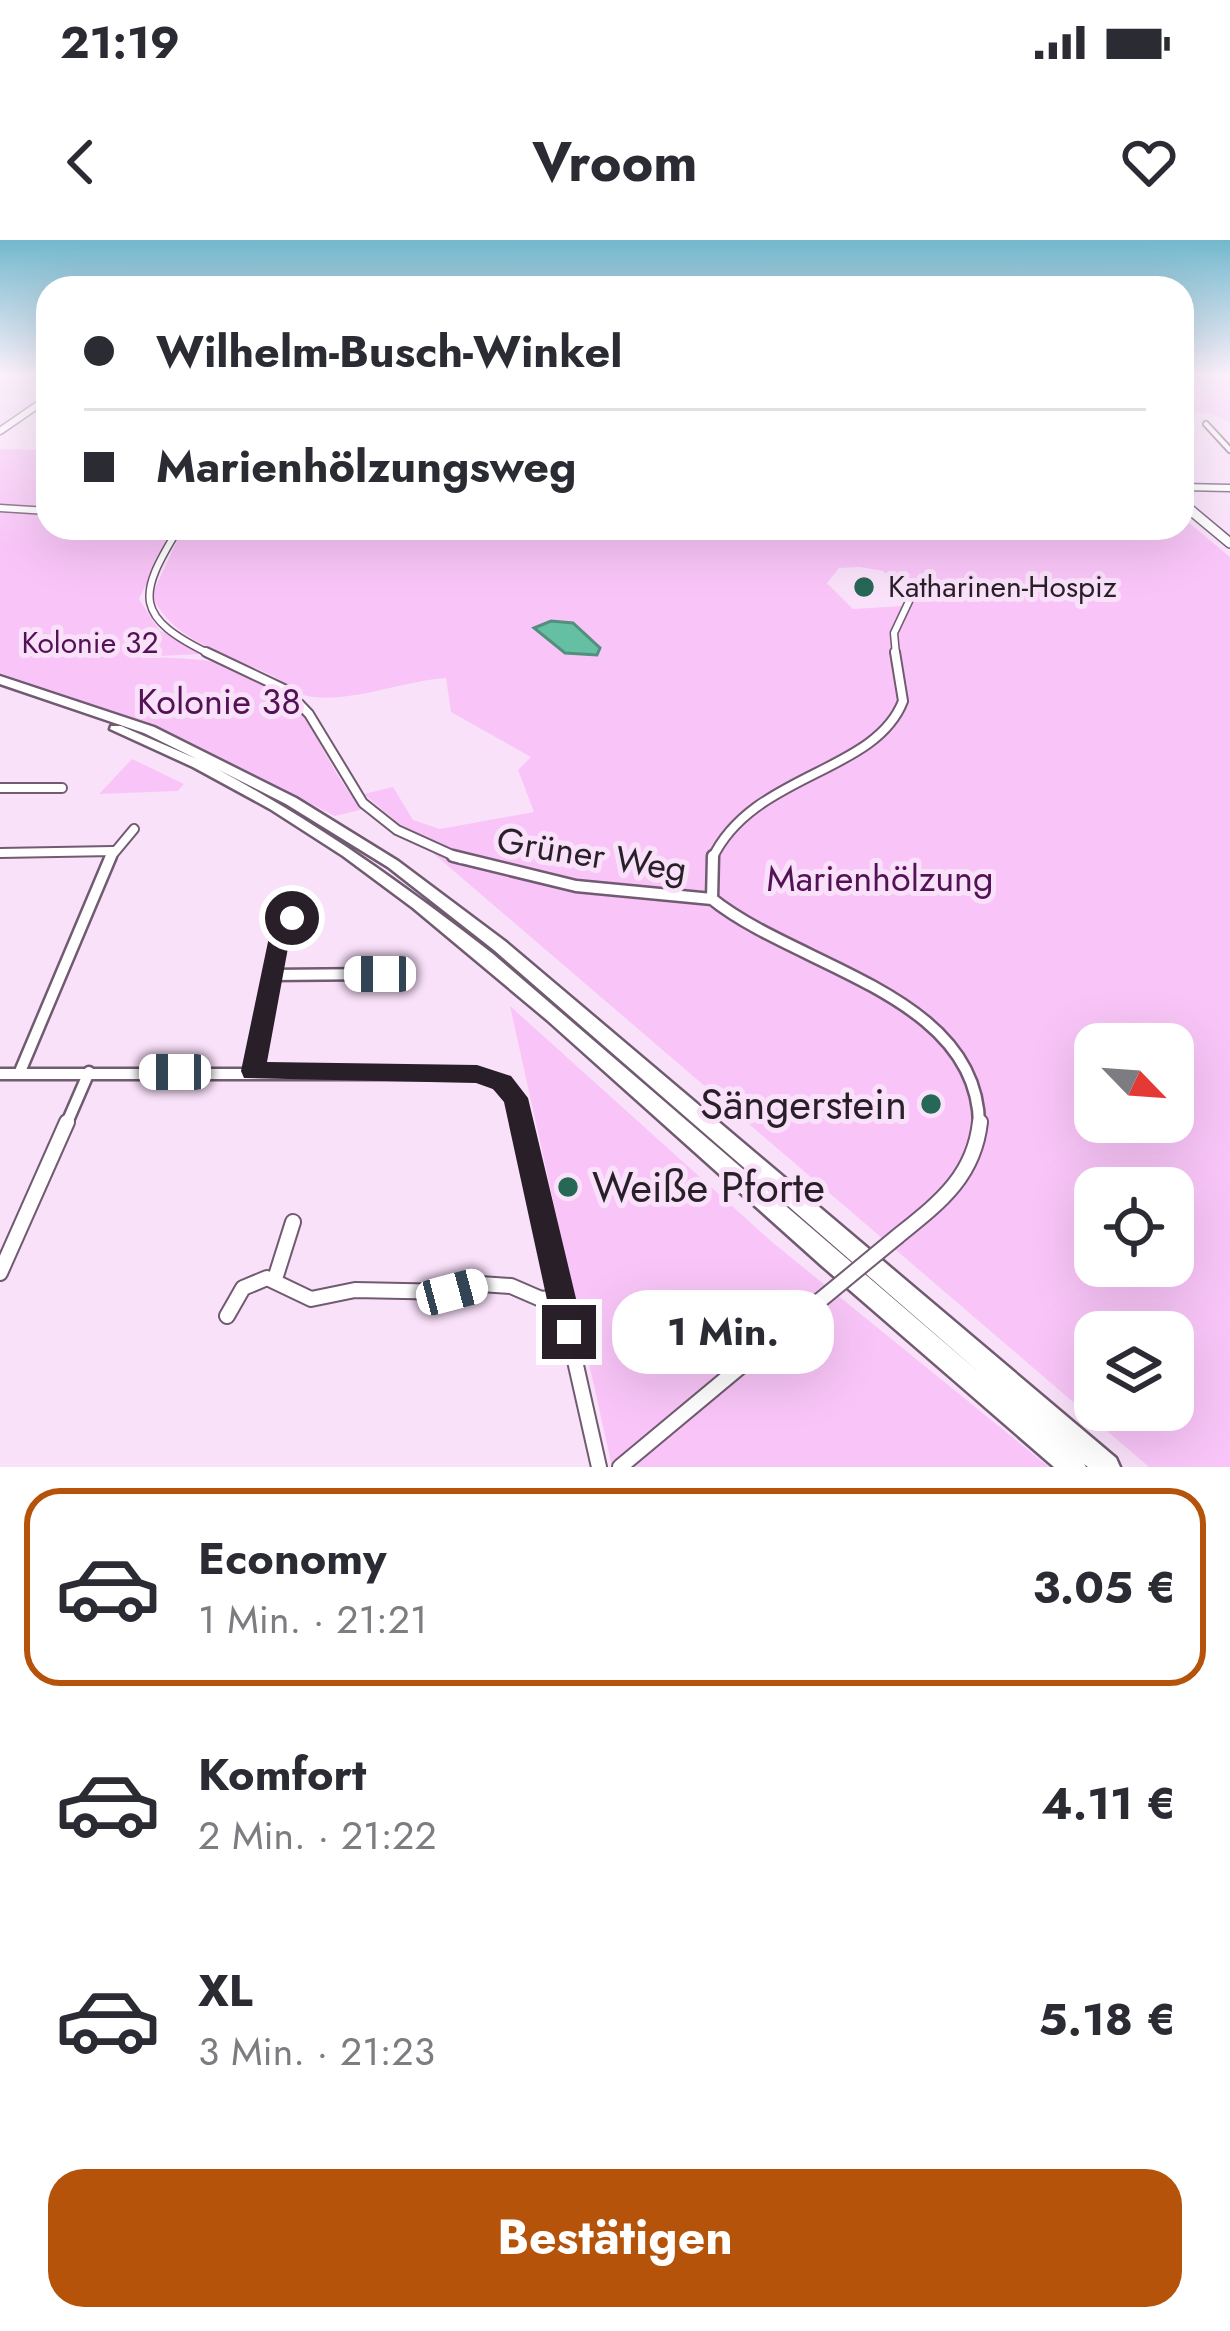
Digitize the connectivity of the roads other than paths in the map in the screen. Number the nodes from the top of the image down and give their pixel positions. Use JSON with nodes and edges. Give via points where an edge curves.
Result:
{"nodes":[{"id":1,"x":1194,"y":487,"type":"edge"},
{"id":2,"x":1230,"y":488,"type":"edge"},
{"id":3,"x":0,"y":508,"type":"edge"},
{"id":4,"x":36,"y":510,"type":"edge"},
{"id":5,"x":1194,"y":512,"type":"edge"},
{"id":6,"x":172,"y":540,"type":"edge"},
{"id":7,"x":1230,"y":543,"type":"edge"},
{"id":8,"x":901,"y":586,"type":"dead end"},
{"id":9,"x":0,"y":684,"type":"edge"},
{"id":10,"x":0,"y":788,"type":"edge"},
{"id":11,"x":62,"y":788,"type":"dead end"},
{"id":12,"x":134,"y":829,"type":"dead end"},
{"id":13,"x":113,"y":851,"type":"junction"},
{"id":14,"x":0,"y":853,"type":"edge"},
{"id":15,"x":712,"y":898,"type":"junction"},
{"id":16,"x":292,"y":918,"type":"dead end"},
{"id":17,"x":380,"y":974,"type":"dead end"},
{"id":18,"x":272,"y":975,"type":"junction"},
{"id":19,"x":253,"y":1071,"type":"junction"},
{"id":20,"x":89,"y":1072,"type":"junction"},
{"id":21,"x":0,"y":1074,"type":"edge"},
{"id":22,"x":19,"y":1074,"type":"junction"},
{"id":23,"x":293,"y":1222,"type":"dead end"},
{"id":24,"x":1,"y":1267,"type":"edge"},
{"id":25,"x":275,"y":1279,"type":"junction"},
{"id":26,"x":561,"y":1297,"type":"junction"},
{"id":27,"x":227,"y":1316,"type":"dead end"},
{"id":28,"x":599,"y":1467,"type":"edge"},
{"id":29,"x":620,"y":1467,"type":"edge"},
{"id":30,"x":1072,"y":1467,"type":"edge"},
{"id":31,"x":1107,"y":1467,"type":"edge"}],
"edges":[{"from":1,"to":2,"type":"street"},
{"from":3,"to":4,"type":"street"},
{"from":5,"to":7,"type":"main road"},
{"from":6,"to":15,"type":"street","name":"Grüner Weg","via":[[150,580],[156,615],[180,637],[291,693],[363,803],[398,830],[527,878]]},
{"from":8,"to":15,"type":"street","via":[[911,596],[892,636],[902,707],[871,738],[763,800],[725,832],[711,856]]},
{"from":9,"to":30,"type":"highway","via":[[206,770],[381,871]]},
{"from":9,"to":31,"type":"highway","via":[[149,730],[394,864]]},
{"from":10,"to":11,"type":"street"},
{"from":12,"to":13,"type":"street"},
{"from":13,"to":14,"type":"street"},
{"from":13,"to":22,"type":"street"},
{"from":15,"to":29,"type":"street","bridge":true,"via":[[757,933],[948,1036],[976,1083],[982,1130],[976,1156],[944,1197]]},
{"from":16,"to":18,"type":"street"},
{"from":17,"to":18,"type":"street"},
{"from":18,"to":19,"type":"street"},
{"from":19,"to":20,"type":"street"},
{"from":19,"to":26,"type":"street","via":[[477,1074],[502,1082],[516,1098]]},
{"from":20,"to":22,"type":"street"},
{"from":20,"to":24,"type":"street"},
{"from":21,"to":22,"type":"street"},
{"from":23,"to":25,"type":"street"},
{"from":25,"to":26,"type":"street","via":[[311,1299],[480,1284]]},
{"from":25,"to":27,"type":"street","via":[[243,1288]]},
{"from":26,"to":28,"type":"street"}]}
